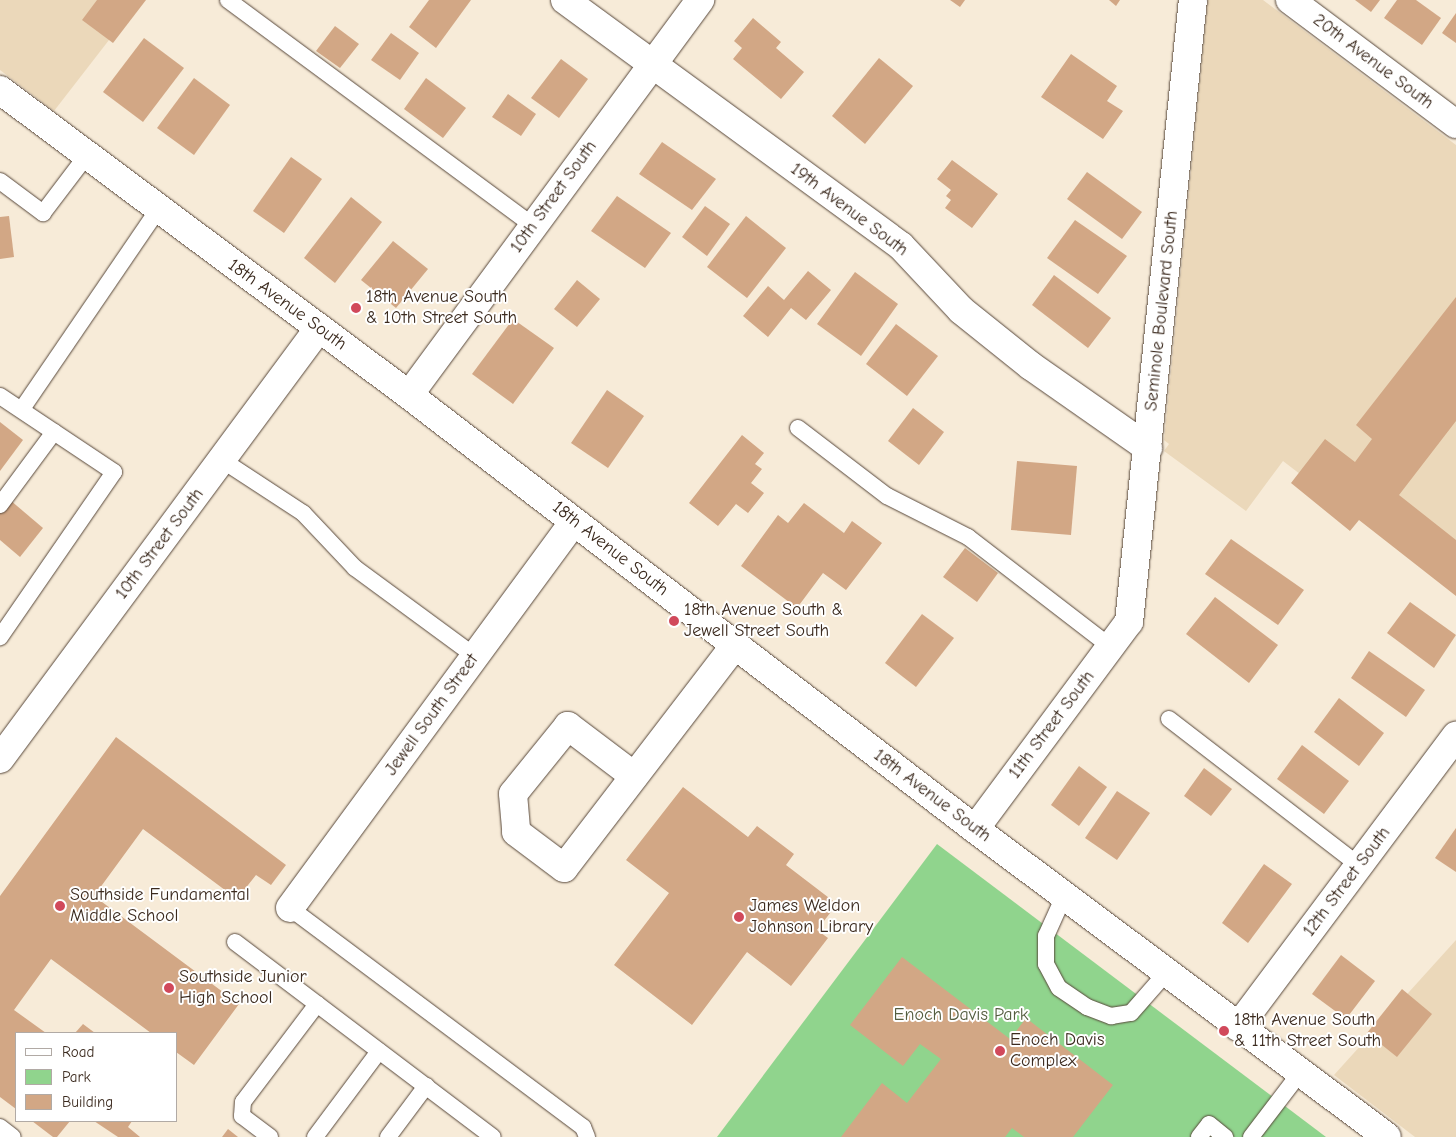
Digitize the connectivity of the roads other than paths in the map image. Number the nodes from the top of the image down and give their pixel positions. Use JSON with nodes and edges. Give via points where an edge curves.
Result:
{"nodes":[{"id":1,"x":228,"y":0,"type":"edge"},
{"id":2,"x":566,"y":0,"type":"edge"},
{"id":3,"x":700,"y":0,"type":"edge"},
{"id":4,"x":1193,"y":0,"type":"edge"},
{"id":5,"x":1290,"y":0,"type":"edge"},
{"id":6,"x":652,"y":65,"type":"junction"},
{"id":7,"x":1,"y":92,"type":"edge"},
{"id":8,"x":1456,"y":124,"type":"edge"},
{"id":9,"x":87,"y":155,"type":"junction"},
{"id":10,"x":0,"y":181,"type":"edge"},
{"id":11,"x":158,"y":210,"type":"junction"},
{"id":12,"x":533,"y":226,"type":"junction"},
{"id":13,"x":320,"y":328,"type":"junction"},
{"id":14,"x":409,"y":395,"type":"junction"},
{"id":15,"x":0,"y":396,"type":"edge"},
{"id":16,"x":22,"y":409,"type":"junction"},
{"id":17,"x":798,"y":428,"type":"dead end"},
{"id":18,"x":54,"y":432,"type":"junction"},
{"id":19,"x":1148,"y":448,"type":"junction"},
{"id":20,"x":222,"y":460,"type":"junction"},
{"id":21,"x":0,"y":505,"type":"edge"},
{"id":22,"x":574,"y":522,"type":"junction"},
{"id":23,"x":1129,"y":622,"type":"joint"},
{"id":24,"x":0,"y":637,"type":"edge"},
{"id":25,"x":735,"y":645,"type":"junction"},
{"id":26,"x":1111,"y":647,"type":"junction"},
{"id":27,"x":475,"y":656,"type":"junction"},
{"id":28,"x":1168,"y":719,"type":"dead end"},
{"id":29,"x":1456,"y":736,"type":"edge"},
{"id":30,"x":0,"y":759,"type":"edge"},
{"id":31,"x":634,"y":776,"type":"junction"},
{"id":32,"x":975,"y":829,"type":"junction"},
{"id":33,"x":1360,"y":866,"type":"junction"},
{"id":34,"x":1064,"y":896,"type":"junction"},
{"id":35,"x":290,"y":908,"type":"joint"},
{"id":36,"x":235,"y":942,"type":"dead end"},
{"id":37,"x":1166,"y":973,"type":"junction"},
{"id":38,"x":316,"y":1004,"type":"junction"},
{"id":39,"x":1238,"y":1027,"type":"junction"},
{"id":40,"x":379,"y":1051,"type":"junction"},
{"id":41,"x":1300,"y":1073,"type":"junction"},
{"id":42,"x":426,"y":1086,"type":"junction"},
{"id":43,"x":0,"y":1127,"type":"edge"},
{"id":44,"x":13,"y":1137,"type":"edge"},
{"id":45,"x":270,"y":1137,"type":"edge"},
{"id":46,"x":315,"y":1137,"type":"edge"},
{"id":47,"x":388,"y":1137,"type":"edge"},
{"id":48,"x":493,"y":1137,"type":"edge"},
{"id":49,"x":587,"y":1137,"type":"edge"},
{"id":50,"x":1199,"y":1137,"type":"edge"},
{"id":51,"x":1225,"y":1137,"type":"edge"},
{"id":52,"x":1251,"y":1137,"type":"edge"},
{"id":53,"x":1387,"y":1137,"type":"edge"}],
"edges":[{"from":1,"to":12,"type":"lane"},
{"from":2,"to":6,"type":"street","name":"19th Avenue South"},
{"from":3,"to":6,"type":"street","name":"10th Street South"},
{"from":4,"to":19,"type":"street","name":"Seminole Boulevard South"},
{"from":5,"to":8,"type":"street","name":"20th Avenue South"},
{"from":6,"to":12,"type":"street","name":"10th Street South"},
{"from":6,"to":19,"type":"street","name":"19th Avenue South","via":[[901,246],[961,310],[1031,366]]},
{"from":7,"to":9,"type":"street","name":"18th Avenue South"},
{"from":9,"to":10,"type":"lane","via":[[44,213]]},
{"from":9,"to":11,"type":"street","name":"18th Avenue South"},
{"from":11,"to":13,"type":"street","name":"18th Avenue South"},
{"from":11,"to":16,"type":"lane"},
{"from":12,"to":14,"type":"street","name":"10th Street South"},
{"from":13,"to":14,"type":"street","name":"18th Avenue South"},
{"from":13,"to":20,"type":"street","name":"10th Street South"},
{"from":14,"to":22,"type":"street","name":"18th Avenue South"},
{"from":15,"to":16,"type":"lane"},
{"from":16,"to":18,"type":"lane"},
{"from":17,"to":26,"type":"lane","via":[[887,496],[968,537]]},
{"from":18,"to":21,"type":"lane"},
{"from":18,"to":24,"type":"lane","via":[[114,472]]},
{"from":19,"to":23,"type":"street","name":"Seminole Boulevard South"},
{"from":20,"to":27,"type":"lane","via":[[303,513],[355,568]]},
{"from":20,"to":30,"type":"street","name":"10th Street South"},
{"from":22,"to":25,"type":"street","name":"18th Avenue South"},
{"from":22,"to":27,"type":"street","name":"Jewell South Street"},
{"from":23,"to":26,"type":"street","name":"11th Street South"},
{"from":25,"to":31,"type":"street"},
{"from":25,"to":32,"type":"street","name":"18th Avenue South"},
{"from":26,"to":32,"type":"street","name":"11th Street South"},
{"from":27,"to":35,"type":"street","name":"Jewell South Street"},
{"from":28,"to":33,"type":"lane"},
{"from":29,"to":33,"type":"street","name":"12th Street South"},
{"from":31,"to":31,"type":"street","via":[[564,868],[516,832],[513,794],[568,726]]},
{"from":32,"to":34,"type":"street","name":"18th Avenue South"},
{"from":33,"to":39,"type":"street","name":"12th Street South"},
{"from":34,"to":37,"type":"street","name":"18th Avenue South"},
{"from":34,"to":37,"type":"lane","via":[[1046,936],[1046,964],[1059,988],[1087,1007],[1111,1016],[1131,1013]]},
{"from":35,"to":49,"type":"lane","via":[[583,1127]]},
{"from":36,"to":38,"type":"lane"},
{"from":37,"to":39,"type":"street","name":"18th Avenue South"},
{"from":38,"to":40,"type":"lane"},
{"from":38,"to":45,"type":"lane","via":[[243,1102],[242,1116]]},
{"from":39,"to":41,"type":"street","name":"18th Avenue South"},
{"from":40,"to":42,"type":"lane"},
{"from":40,"to":46,"type":"lane"},
{"from":41,"to":52,"type":"lane"},
{"from":41,"to":53,"type":"street","name":"18th Avenue South"},
{"from":42,"to":47,"type":"lane"},
{"from":42,"to":48,"type":"lane"},
{"from":43,"to":44,"type":"lane"},
{"from":50,"to":51,"type":"lane","via":[[1209,1124]]}]}
